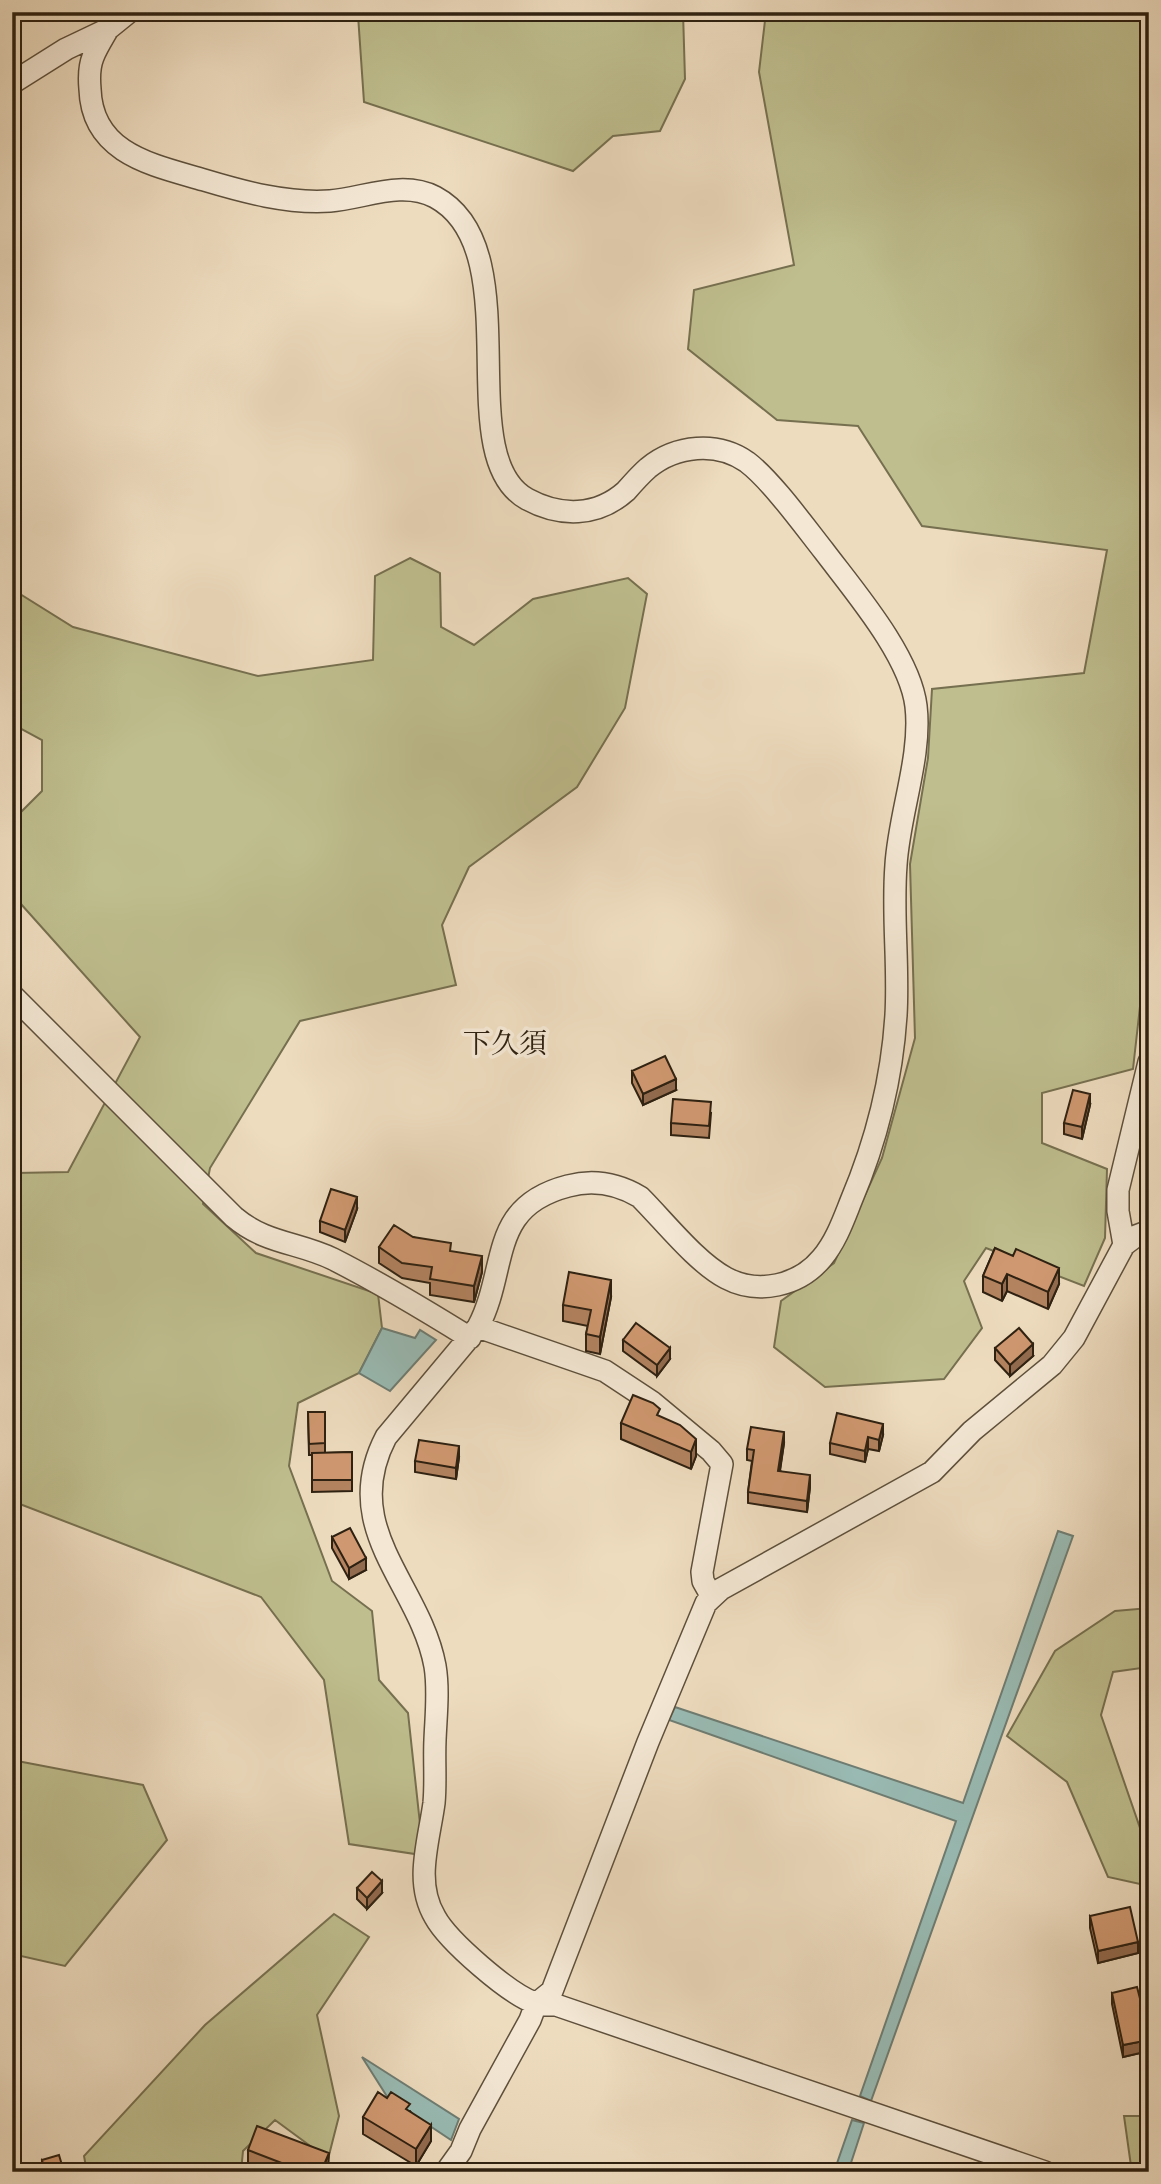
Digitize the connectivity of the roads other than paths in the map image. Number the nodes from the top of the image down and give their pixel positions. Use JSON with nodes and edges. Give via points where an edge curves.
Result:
{"nodes":[{"id":1,"x":129,"y":12,"type":"edge"},
{"id":2,"x":108,"y":29,"type":"junction"},
{"id":3,"x":12,"y":83,"type":"edge"},
{"id":4,"x":12,"y":995,"type":"edge"},
{"id":5,"x":1149,"y":1062,"type":"edge"},
{"id":6,"x":1149,"y":1231,"type":"edge"},
{"id":7,"x":1124,"y":1245,"type":"junction"},
{"id":8,"x":474,"y":1333,"type":"junction"},
{"id":9,"x":712,"y":1597,"type":"junction"},
{"id":10,"x":536,"y":2004,"type":"junction"},
{"id":11,"x":446,"y":2172,"type":"edge"},
{"id":12,"x":1045,"y":2172,"type":"edge"}],
"edges":[{"from":1,"to":2,"type":"street"},
{"from":2,"to":3,"type":"street"},
{"from":2,"to":8,"type":"street","via":[[91,61],[90,101],[105,135],[139,160],[245,192],[298,200],[330,201],[401,189],[425,193],[462,218],[476,243],[482,273],[493,439],[502,472],[517,494],[539,506],[593,511],[621,495],[668,455],[705,447],[744,460],[822,549],[884,634],[904,666],[916,703],[917,740],[895,870],[896,1014],[888,1083],[869,1158],[825,1255],[796,1279],[777,1286],[743,1285],[709,1267],[640,1197],[618,1186],[578,1183],[546,1192],[529,1202],[514,1220],[503,1243],[487,1310]]},
{"from":4,"to":8,"type":"street","via":[[250,1230],[331,1258]]},
{"from":5,"to":7,"type":"street","via":[[1118,1190]]},
{"from":6,"to":7,"type":"street"},
{"from":7,"to":9,"type":"street","via":[[1074,1338],[1052,1365],[972,1431],[932,1472]]},
{"from":8,"to":9,"type":"street","via":[[605,1371],[653,1402],[711,1451],[722,1464],[702,1572]]},
{"from":8,"to":10,"type":"street","via":[[386,1437],[376,1455],[372,1500],[386,1558],[420,1624],[434,1664],[438,1709],[434,1801],[424,1889],[434,1917],[452,1939],[507,1987]]},
{"from":9,"to":10,"type":"street","via":[[701,1613],[648,1742],[552,1991]]},
{"from":10,"to":11,"type":"street"},
{"from":10,"to":12,"type":"street","via":[[556,2005]]}]}
